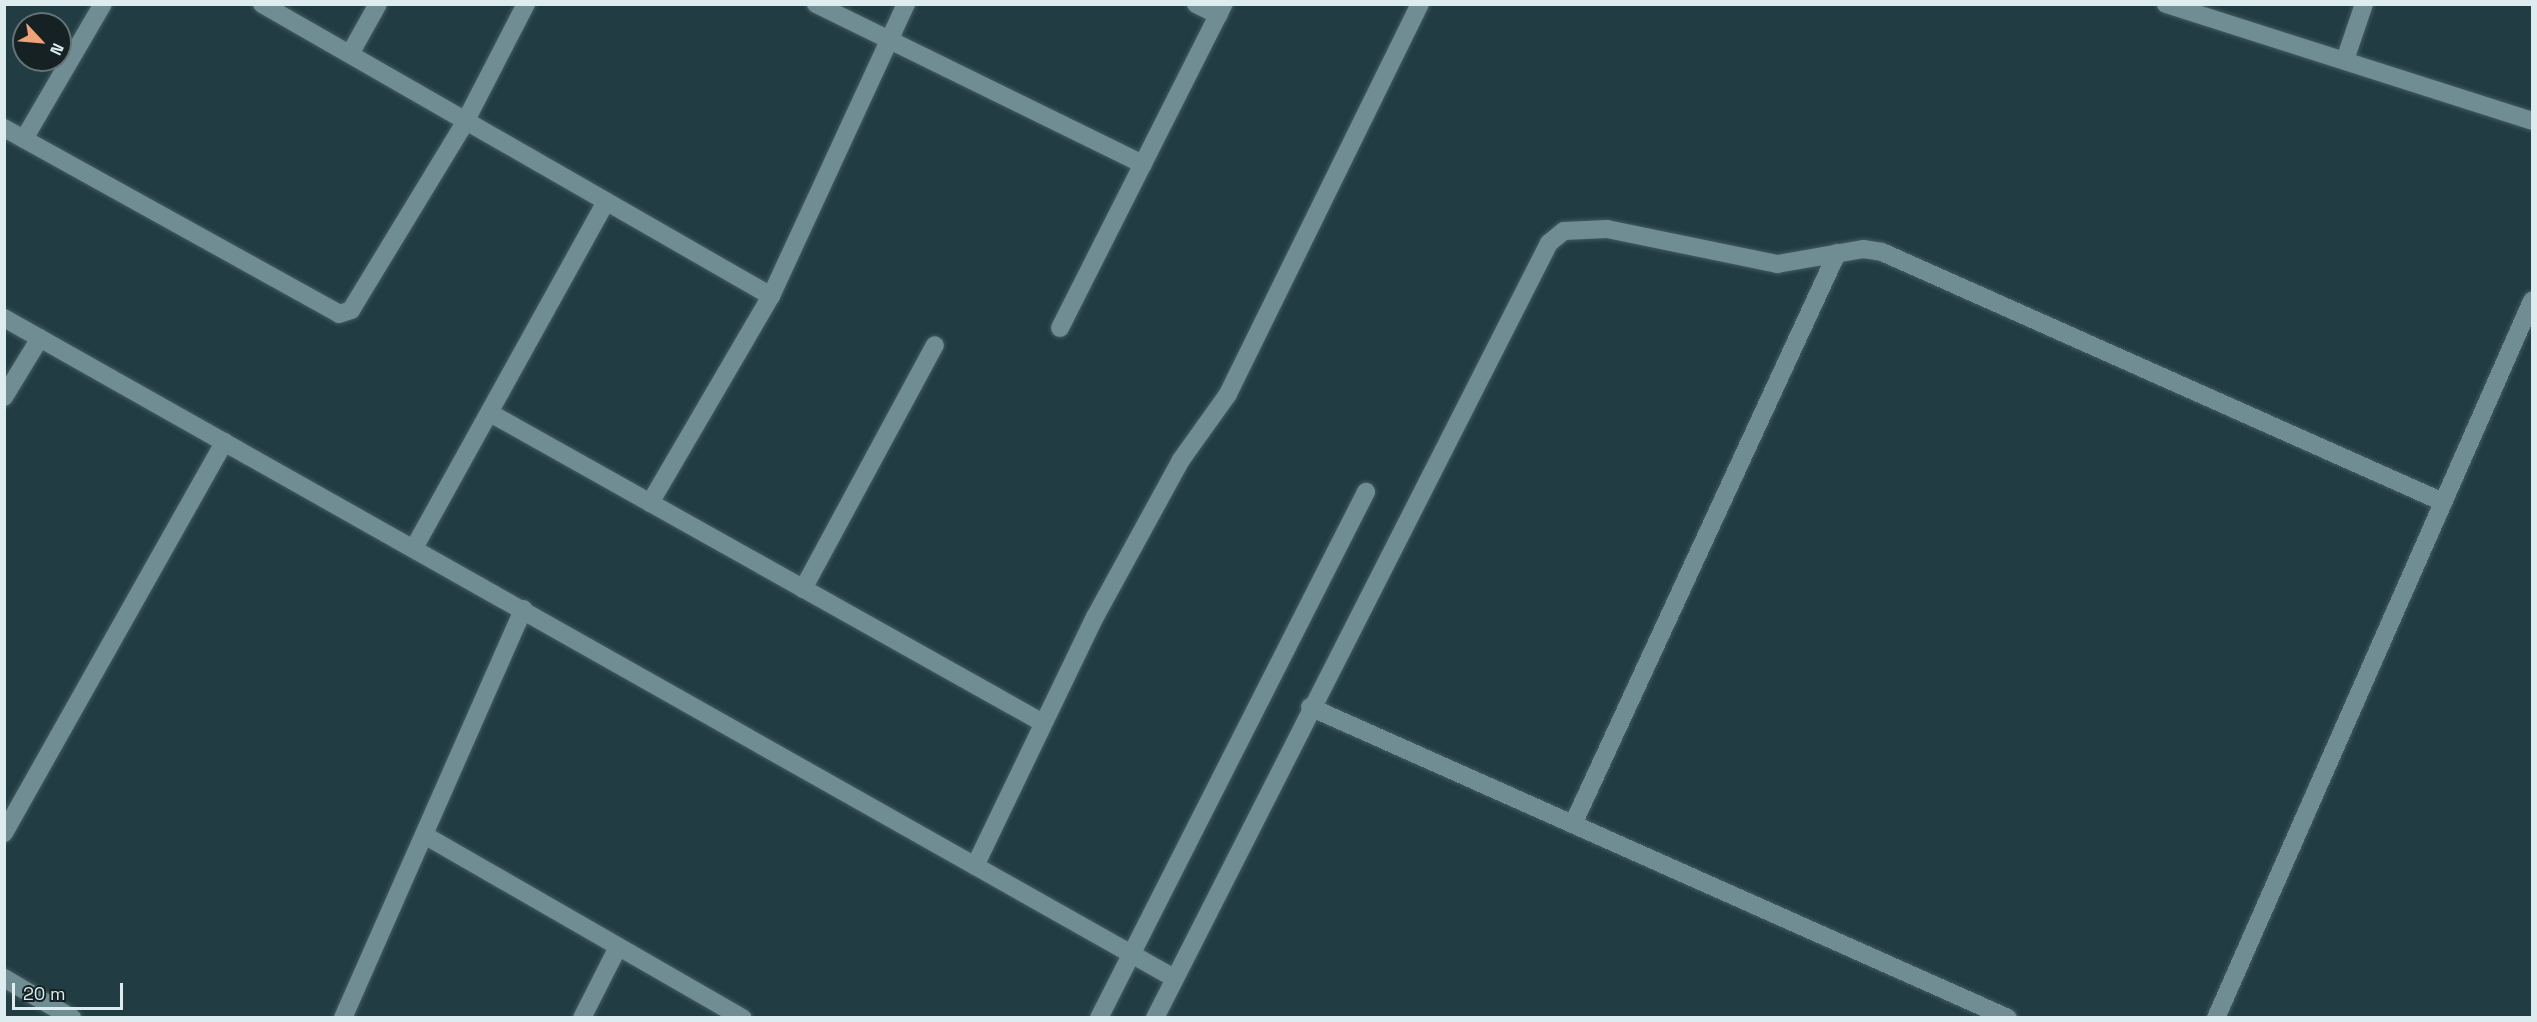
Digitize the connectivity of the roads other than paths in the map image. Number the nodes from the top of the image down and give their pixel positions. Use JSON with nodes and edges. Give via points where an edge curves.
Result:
{"nodes":[{"id":1,"x":103,"y":4,"type":"edge"},
{"id":2,"x":262,"y":4,"type":"edge"},
{"id":3,"x":378,"y":4,"type":"edge"},
{"id":4,"x":526,"y":4,"type":"edge"},
{"id":5,"x":816,"y":4,"type":"edge"},
{"id":6,"x":906,"y":4,"type":"edge"},
{"id":7,"x":1196,"y":4,"type":"edge"},
{"id":8,"x":1420,"y":4,"type":"edge"},
{"id":9,"x":2166,"y":4,"type":"edge"},
{"id":10,"x":2364,"y":4,"type":"edge"},
{"id":11,"x":1221,"y":10,"type":"edge"},
{"id":12,"x":890,"y":41,"type":"junction"},
{"id":13,"x":350,"y":54,"type":"junction"},
{"id":14,"x":2345,"y":60,"type":"junction"},
{"id":15,"x":2532,"y":121,"type":"edge"},
{"id":16,"x":464,"y":124,"type":"junction"},
{"id":17,"x":4,"y":128,"type":"edge"},
{"id":18,"x":24,"y":139,"type":"junction"},
{"id":19,"x":1143,"y":164,"type":"junction"},
{"id":20,"x":605,"y":204,"type":"junction"},
{"id":21,"x":1837,"y":253,"type":"junction"},
{"id":22,"x":771,"y":296,"type":"junction"},
{"id":23,"x":2532,"y":301,"type":"edge"},
{"id":24,"x":4,"y":318,"type":"edge"},
{"id":25,"x":1060,"y":328,"type":"dead end"},
{"id":26,"x":40,"y":338,"type":"junction"},
{"id":27,"x":936,"y":345,"type":"dead end"},
{"id":28,"x":4,"y":397,"type":"edge"},
{"id":29,"x":490,"y":414,"type":"junction"},
{"id":30,"x":224,"y":442,"type":"junction"},
{"id":31,"x":1366,"y":492,"type":"dead end"},
{"id":32,"x":2443,"y":502,"type":"junction"},
{"id":33,"x":650,"y":503,"type":"junction"},
{"id":34,"x":414,"y":548,"type":"junction"},
{"id":35,"x":803,"y":588,"type":"junction"},
{"id":36,"x":523,"y":609,"type":"junction"},
{"id":37,"x":1310,"y":707,"type":"junction"},
{"id":38,"x":1043,"y":723,"type":"junction"},
{"id":39,"x":1574,"y":822,"type":"junction"},
{"id":40,"x":4,"y":833,"type":"edge"},
{"id":41,"x":426,"y":837,"type":"junction"},
{"id":42,"x":975,"y":866,"type":"junction"},
{"id":43,"x":618,"y":947,"type":"junction"},
{"id":44,"x":1130,"y":955,"type":"junction"},
{"id":45,"x":4,"y":978,"type":"edge"},
{"id":46,"x":1174,"y":978,"type":"junction"},
{"id":47,"x":72,"y":1017,"type":"edge"},
{"id":48,"x":343,"y":1017,"type":"edge"},
{"id":49,"x":582,"y":1017,"type":"edge"},
{"id":50,"x":742,"y":1017,"type":"edge"},
{"id":51,"x":1099,"y":1017,"type":"edge"},
{"id":52,"x":1155,"y":1017,"type":"edge"},
{"id":53,"x":2008,"y":1017,"type":"edge"},
{"id":54,"x":2216,"y":1017,"type":"edge"}],
"edges":[{"from":1,"to":18,"type":"street"},
{"from":2,"to":13,"type":"street"},
{"from":3,"to":13,"type":"street"},
{"from":4,"to":16,"type":"street"},
{"from":5,"to":12,"type":"street"},
{"from":6,"to":12,"type":"street"},
{"from":7,"to":11,"type":"street"},
{"from":8,"to":38,"type":"street","via":[[1228,394],[1181,460]]},
{"from":9,"to":14,"type":"street"},
{"from":10,"to":14,"type":"street"},
{"from":11,"to":19,"type":"street"},
{"from":12,"to":19,"type":"street"},
{"from":12,"to":22,"type":"street"},
{"from":13,"to":16,"type":"street"},
{"from":14,"to":15,"type":"street"},
{"from":16,"to":18,"type":"street","via":[[351,310],[339,314]]},
{"from":16,"to":20,"type":"street"},
{"from":17,"to":18,"type":"street"},
{"from":19,"to":25,"type":"street"},
{"from":20,"to":22,"type":"street"},
{"from":20,"to":29,"type":"street"},
{"from":21,"to":32,"type":"street","via":[[1882,252]]},
{"from":21,"to":37,"type":"street","via":[[1777,264],[1583,226],[1549,243]]},
{"from":21,"to":39,"type":"street"},
{"from":22,"to":33,"type":"street"},
{"from":23,"to":32,"type":"street"},
{"from":24,"to":26,"type":"street"},
{"from":26,"to":28,"type":"street"},
{"from":26,"to":30,"type":"street"},
{"from":27,"to":35,"type":"street"},
{"from":29,"to":33,"type":"street"},
{"from":29,"to":34,"type":"street"},
{"from":30,"to":34,"type":"street"},
{"from":30,"to":40,"type":"street"},
{"from":31,"to":44,"type":"street"},
{"from":32,"to":54,"type":"street"},
{"from":33,"to":35,"type":"street"},
{"from":34,"to":36,"type":"street"},
{"from":35,"to":38,"type":"street"},
{"from":36,"to":41,"type":"street"},
{"from":36,"to":42,"type":"street"},
{"from":37,"to":39,"type":"street"},
{"from":37,"to":46,"type":"street"},
{"from":38,"to":42,"type":"street"},
{"from":39,"to":53,"type":"street"},
{"from":41,"to":43,"type":"street"},
{"from":41,"to":48,"type":"street"},
{"from":42,"to":44,"type":"street"},
{"from":43,"to":49,"type":"street"},
{"from":43,"to":50,"type":"street"},
{"from":44,"to":46,"type":"street"},
{"from":44,"to":51,"type":"street"},
{"from":45,"to":47,"type":"street"},
{"from":46,"to":52,"type":"street"}]}
